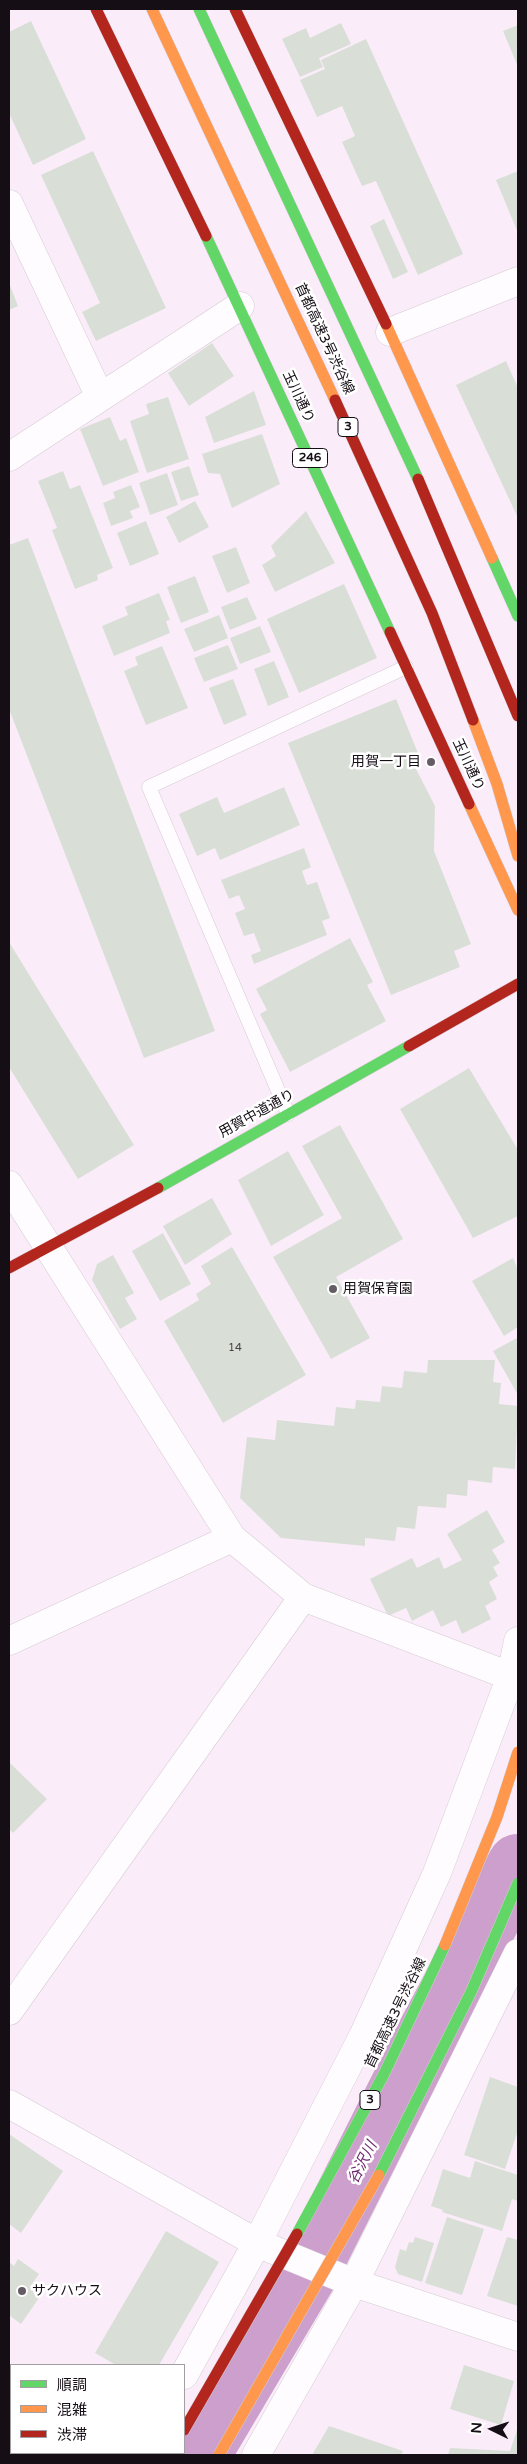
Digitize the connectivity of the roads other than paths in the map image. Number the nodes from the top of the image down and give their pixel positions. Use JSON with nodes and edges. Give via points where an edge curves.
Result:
{"nodes":[{"id":1,"x":96,"y":9,"type":"edge"},
{"id":2,"x":152,"y":9,"type":"edge"},
{"id":3,"x":199,"y":9,"type":"edge"},
{"id":4,"x":235,"y":9,"type":"edge"},
{"id":5,"x":9,"y":204,"type":"edge"},
{"id":6,"x":518,"y":281,"type":"edge"},
{"id":7,"x":240,"y":306,"type":"junction"},
{"id":8,"x":390,"y":332,"type":"junction"},
{"id":9,"x":100,"y":398,"type":"junction"},
{"id":10,"x":9,"y":457,"type":"edge"},
{"id":11,"x":518,"y":616,"type":"edge"},
{"id":12,"x":406,"y":667,"type":"junction"},
{"id":13,"x":518,"y":716,"type":"edge"},
{"id":14,"x":518,"y":856,"type":"edge"},
{"id":15,"x":518,"y":910,"type":"edge"},
{"id":16,"x":518,"y":985,"type":"edge"},
{"id":17,"x":288,"y":1114,"type":"junction"},
{"id":18,"x":9,"y":1185,"type":"edge"},
{"id":19,"x":47,"y":1248,"type":"junction"},
{"id":20,"x":9,"y":1268,"type":"edge"},
{"id":21,"x":232,"y":1538,"type":"junction"},
{"id":22,"x":303,"y":1597,"type":"junction"},
{"id":23,"x":518,"y":1640,"type":"edge"},
{"id":24,"x":9,"y":1641,"type":"edge"},
{"id":25,"x":515,"y":1677,"type":"edge"},
{"id":26,"x":518,"y":1752,"type":"edge"},
{"id":27,"x":518,"y":1884,"type":"edge"},
{"id":28,"x":518,"y":1953,"type":"edge"},
{"id":29,"x":9,"y":2011,"type":"edge"},
{"id":30,"x":9,"y":2104,"type":"edge"},
{"id":31,"x":257,"y":2243,"type":"junction"},
{"id":32,"x":354,"y":2283,"type":"junction"},
{"id":33,"x":518,"y":2336,"type":"edge"},
{"id":34,"x":185,"y":2373,"type":"edge"},
{"id":35,"x":185,"y":2428,"type":"edge"},
{"id":36,"x":220,"y":2455,"type":"edge"},
{"id":37,"x":256,"y":2455,"type":"edge"}],
"edges":[{"from":1,"to":7,"type":"main road","name":"玉川通り","number":"246"},
{"from":2,"to":14,"type":"main road","name":"首都高速3号渋谷線","number":"3","via":[[432,613],[497,784]]},
{"from":3,"to":13,"type":"main road","name":"首都高速3号渋谷線","via":[[426,496]]},
{"from":4,"to":8,"type":"main road"},
{"from":5,"to":9,"type":"street"},
{"from":6,"to":8,"type":"street"},
{"from":7,"to":9,"type":"street"},
{"from":7,"to":12,"type":"main road","name":"玉川通り","number":"246"},
{"from":8,"to":11,"type":"main road"},
{"from":9,"to":10,"type":"street"},
{"from":12,"to":15,"type":"main road","name":"玉川通り","number":"246"},
{"from":12,"to":17,"type":"lane","via":[[149,787]]},
{"from":16,"to":17,"type":"main road","name":"用賀中道通り"},
{"from":17,"to":19,"type":"main road","name":"用賀中道通り"},
{"from":18,"to":19,"type":"street"},
{"from":19,"to":20,"type":"main road","name":"用賀中道通り"},
{"from":19,"to":21,"type":"street"},
{"from":21,"to":22,"type":"street"},
{"from":21,"to":24,"type":"street"},
{"from":22,"to":25,"type":"street"},
{"from":22,"to":29,"type":"street"},
{"from":23,"to":25,"type":"street"},
{"from":25,"to":31,"type":"street","via":[[437,1873],[363,2036]]},
{"from":26,"to":35,"type":"main road","name":"首都高速3号渋谷線","number":"3","bridge":true,"via":[[467,1894],[384,2074],[331,2175]]},
{"from":27,"to":36,"type":"main road","bridge":true,"via":[[467,2000],[367,2200]]},
{"from":28,"to":32,"type":"street"},
{"from":30,"to":31,"type":"street"},
{"from":31,"to":32,"type":"street"},
{"from":31,"to":34,"type":"street"},
{"from":32,"to":33,"type":"street"},
{"from":32,"to":37,"type":"street"}]}
